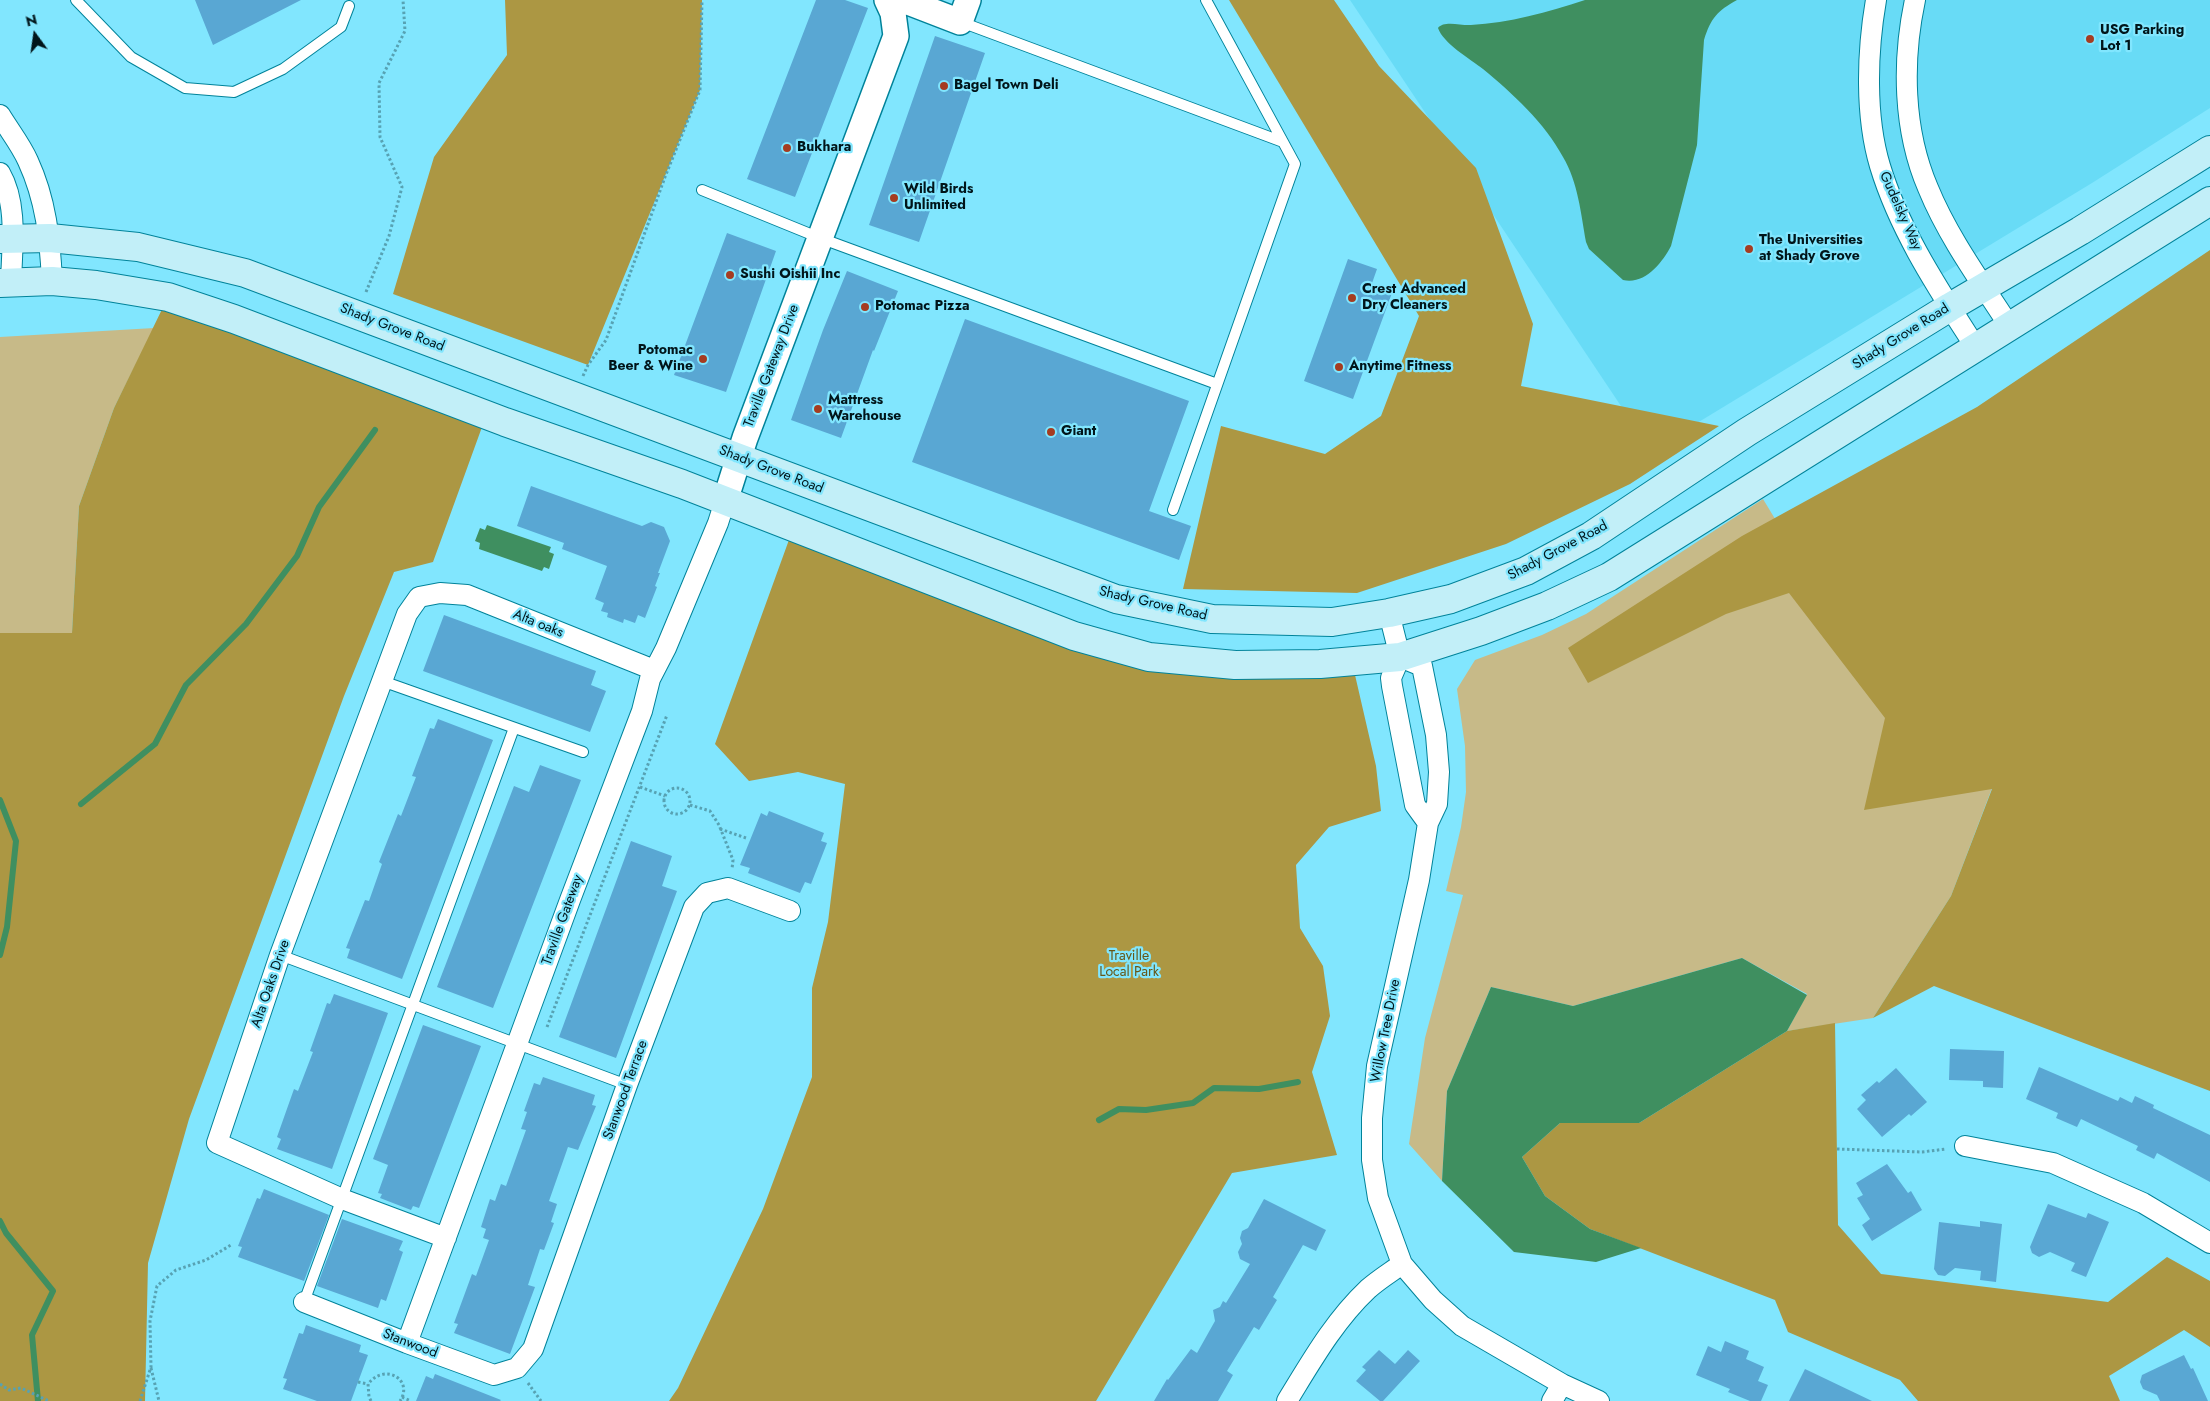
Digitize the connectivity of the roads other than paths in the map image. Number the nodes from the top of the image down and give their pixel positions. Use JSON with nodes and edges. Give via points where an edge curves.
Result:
{"nodes":[{"id":1,"x":76,"y":0,"type":"edge"},
{"id":2,"x":887,"y":0,"type":"edge"},
{"id":3,"x":903,"y":0,"type":"edge"},
{"id":4,"x":1206,"y":0,"type":"edge"},
{"id":5,"x":1876,"y":0,"type":"edge"},
{"id":6,"x":1915,"y":0,"type":"edge"},
{"id":7,"x":349,"y":6,"type":"dead end"},
{"id":8,"x":964,"y":11,"type":"edge"},
{"id":9,"x":936,"y":12,"type":"junction"},
{"id":10,"x":896,"y":36,"type":"junction"},
{"id":11,"x":0,"y":115,"type":"edge"},
{"id":12,"x":1283,"y":142,"type":"junction"},
{"id":13,"x":2210,"y":150,"type":"edge"},
{"id":14,"x":0,"y":173,"type":"edge"},
{"id":15,"x":702,"y":190,"type":"dead end"},
{"id":16,"x":2210,"y":201,"type":"edge"},
{"id":17,"x":6,"y":238,"type":"edge"},
{"id":18,"x":50,"y":238,"type":"junction"},
{"id":19,"x":820,"y":238,"type":"junction"},
{"id":20,"x":52,"y":281,"type":"junction"},
{"id":21,"x":6,"y":282,"type":"edge"},
{"id":22,"x":1984,"y":287,"type":"junction"},
{"id":23,"x":1950,"y":307,"type":"junction"},
{"id":24,"x":2010,"y":327,"type":"junction"},
{"id":25,"x":1976,"y":348,"type":"junction"},
{"id":26,"x":1217,"y":384,"type":"junction"},
{"id":27,"x":738,"y":458,"type":"junction"},
{"id":28,"x":725,"y":501,"type":"junction"},
{"id":29,"x":1173,"y":510,"type":"dead end"},
{"id":30,"x":419,"y":597,"type":"joint"},
{"id":31,"x":1389,"y":613,"type":"junction"},
{"id":32,"x":1400,"y":657,"type":"junction"},
{"id":33,"x":654,"y":670,"type":"junction"},
{"id":34,"x":382,"y":681,"type":"junction"},
{"id":35,"x":514,"y":728,"type":"junction"},
{"id":36,"x":582,"y":752,"type":"dead end"},
{"id":37,"x":1428,"y":823,"type":"junction"},
{"id":38,"x":790,"y":911,"type":"dead end"},
{"id":39,"x":280,"y":955,"type":"junction"},
{"id":40,"x":412,"y":1005,"type":"junction"},
{"id":41,"x":517,"y":1044,"type":"junction"},
{"id":42,"x":627,"y":1085,"type":"junction"},
{"id":43,"x":1965,"y":1146,"type":"road end"},
{"id":44,"x":342,"y":1199,"type":"junction"},
{"id":45,"x":446,"y":1238,"type":"junction"},
{"id":46,"x":2210,"y":1243,"type":"edge"},
{"id":47,"x":1402,"y":1264,"type":"junction"},
{"id":48,"x":304,"y":1302,"type":"joint"},
{"id":49,"x":407,"y":1343,"type":"junction"},
{"id":50,"x":517,"y":1368,"type":"joint"},
{"id":51,"x":1557,"y":1393,"type":"edge"},
{"id":52,"x":1286,"y":1401,"type":"edge"},
{"id":53,"x":1599,"y":1401,"type":"edge"}],
"edges":[{"from":1,"to":7,"type":"lane","via":[[131,57],[185,88],[234,92],[283,70],[341,27]]},
{"from":2,"to":10,"type":"street"},
{"from":3,"to":9,"type":"street"},
{"from":4,"to":12,"type":"lane"},
{"from":5,"to":23,"type":"street","name":"Gudelsky Way","via":[[1869,61],[1870,99],[1880,164],[1905,228]]},
{"from":6,"to":22,"type":"street","via":[[1906,62],[1907,95],[1918,158],[1947,228]]},
{"from":8,"to":9,"type":"street"},
{"from":8,"to":12,"type":"lane"},
{"from":9,"to":10,"type":"street","via":[[912,22]]},
{"from":10,"to":19,"type":"street","name":"Traville Gateway Drive"},
{"from":11,"to":18,"type":"street","via":[[28,160]]},
{"from":12,"to":26,"type":"lane","via":[[1295,164]]},
{"from":13,"to":22,"type":"main road","name":"Shady Grove Road"},
{"from":14,"to":17,"type":"street","via":[[11,207]]},
{"from":15,"to":19,"type":"lane"},
{"from":16,"to":24,"type":"main road"},
{"from":17,"to":18,"type":"main road","name":"Shady Grove Road"},
{"from":17,"to":21,"type":"street"},
{"from":18,"to":20,"type":"street"},
{"from":18,"to":27,"type":"main road","name":"Shady Grove Road","via":[[138,246],[245,273]]},
{"from":19,"to":26,"type":"lane"},
{"from":19,"to":27,"type":"street","name":"Traville Gateway Drive"},
{"from":20,"to":21,"type":"main road"},
{"from":20,"to":28,"type":"main road","via":[[168,298],[234,319],[495,419]]},
{"from":22,"to":23,"type":"main road","name":"Shady Grove Road"},
{"from":22,"to":24,"type":"street"},
{"from":23,"to":25,"type":"street","name":"Gudelsky Way"},
{"from":23,"to":31,"type":"main road","name":"Shady Grove Road","via":[[1747,432],[1591,536],[1526,571],[1451,599]]},
{"from":24,"to":25,"type":"main road"},
{"from":25,"to":32,"type":"main road","via":[[1609,578],[1481,631]]},
{"from":26,"to":29,"type":"lane"},
{"from":27,"to":28,"type":"street","name":"Traville Gateway Drive"},
{"from":27,"to":31,"type":"main road","name":"Shady Grove Road","via":[[1116,598],[1212,619],[1332,622]]},
{"from":28,"to":32,"type":"main road","via":[[1074,636],[1149,657],[1235,665],[1320,664]]},
{"from":28,"to":33,"type":"street","name":"Traville Gateway","via":[[674,630]]},
{"from":30,"to":33,"type":"street","name":"Alta oaks","via":[[440,593],[467,595]]},
{"from":30,"to":34,"type":"street","name":"Alta Oaks Drive","via":[[407,614]]},
{"from":31,"to":32,"type":"street"},
{"from":32,"to":37,"type":"street","via":[[1390,678],[1415,804]]},
{"from":32,"to":37,"type":"street","name":"Willow Tree Drive","via":[[1422,666],[1436,735],[1437,804]]},
{"from":33,"to":41,"type":"street","name":"Traville Gateway","via":[[642,711]]},
{"from":34,"to":35,"type":"lane"},
{"from":34,"to":39,"type":"street","name":"Alta Oaks Drive"},
{"from":35,"to":36,"type":"lane"},
{"from":35,"to":40,"type":"lane"},
{"from":37,"to":47,"type":"street","name":"Willow Tree Drive","via":[[1419,880],[1377,1066],[1372,1118],[1372,1160],[1378,1198]]},
{"from":38,"to":42,"type":"street","name":"Stanwood Terrace","via":[[728,888],[707,893],[694,907]]},
{"from":39,"to":40,"type":"lane"},
{"from":39,"to":44,"type":"street","name":"Alta Oaks Drive","via":[[217,1143]]},
{"from":40,"to":41,"type":"lane"},
{"from":40,"to":44,"type":"lane"},
{"from":41,"to":42,"type":"lane"},
{"from":41,"to":45,"type":"street","name":"Traville Gateway"},
{"from":42,"to":50,"type":"street","name":"Stanwood Terrace","via":[[533,1349]]},
{"from":43,"to":46,"type":"street","via":[[2052,1163],[2143,1203]]},
{"from":44,"to":45,"type":"street","name":"Alta Oaks Drive"},
{"from":44,"to":48,"type":"lane"},
{"from":45,"to":49,"type":"street","name":"Traville Gateway"},
{"from":47,"to":51,"type":"street","name":"Willow Tree Drive","via":[[1462,1326]]},
{"from":47,"to":52,"type":"street","via":[[1368,1289],[1344,1315]]},
{"from":48,"to":49,"type":"street","name":"Stanwood"},
{"from":49,"to":50,"type":"street","name":"Stanwood","via":[[494,1375]]},
{"from":51,"to":53,"type":"street","name":"Willow Tree Drive"}]}
